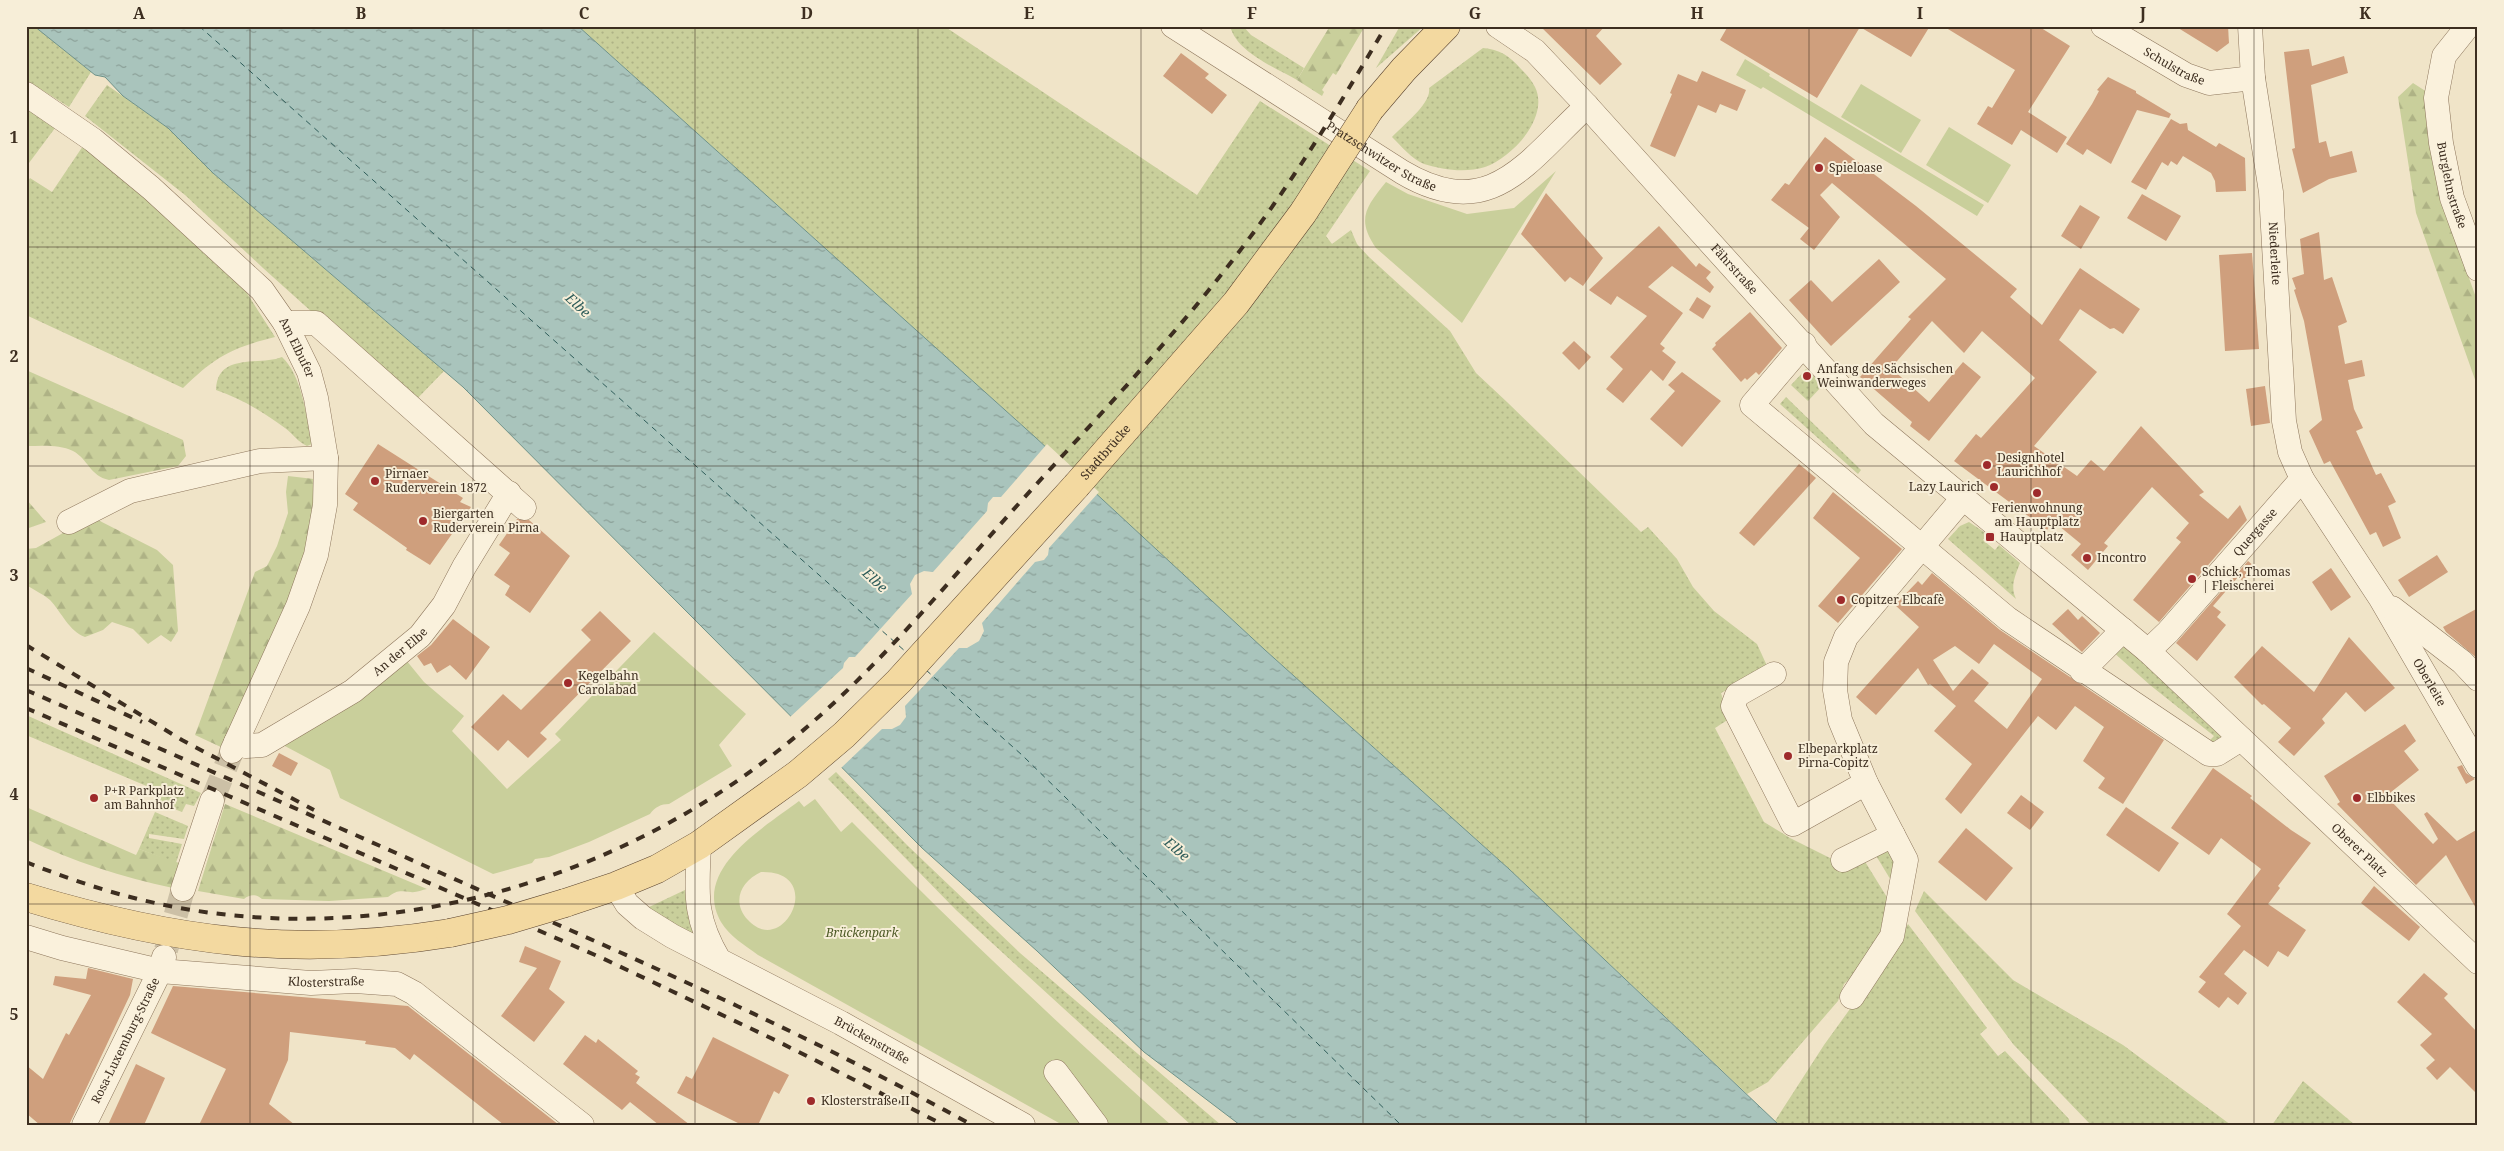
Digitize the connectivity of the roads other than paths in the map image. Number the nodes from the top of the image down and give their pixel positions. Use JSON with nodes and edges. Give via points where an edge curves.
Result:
{"nodes":[{"id":1,"x":1446,"y":26,"type":"edge"},
{"id":2,"x":1456,"y":26,"type":"edge"},
{"id":3,"x":1498,"y":26,"type":"edge"},
{"id":4,"x":1520,"y":26,"type":"edge"},
{"id":5,"x":2103,"y":26,"type":"edge"},
{"id":6,"x":2250,"y":26,"type":"edge"},
{"id":7,"x":2468,"y":26,"type":"edge"},
{"id":8,"x":1182,"y":29,"type":"edge"},
{"id":9,"x":1424,"y":50,"type":"junction"},
{"id":10,"x":1535,"y":51,"type":"junction"},
{"id":11,"x":2253,"y":78,"type":"junction"},
{"id":12,"x":26,"y":94,"type":"edge"},
{"id":13,"x":1587,"y":106,"type":"junction"},
{"id":14,"x":2478,"y":269,"type":"edge"},
{"id":15,"x":285,"y":323,"type":"junction"},
{"id":16,"x":1804,"y":344,"type":"junction"},
{"id":17,"x":326,"y":458,"type":"junction"},
{"id":18,"x":2302,"y":479,"type":"junction"},
{"id":19,"x":1963,"y":498,"type":"junction"},
{"id":20,"x":69,"y":522,"type":"dead end"},
{"id":21,"x":1923,"y":546,"type":"junction"},
{"id":22,"x":2381,"y":599,"type":"junction"},
{"id":23,"x":2123,"y":630,"type":"junction"},
{"id":24,"x":2148,"y":651,"type":"junction"},
{"id":25,"x":2082,"y":671,"type":"junction"},
{"id":26,"x":1774,"y":674,"type":"dead end"},
{"id":27,"x":2478,"y":679,"type":"edge"},
{"id":28,"x":2241,"y":739,"type":"junction"},
{"id":29,"x":234,"y":747,"type":"joint"},
{"id":30,"x":2478,"y":766,"type":"edge"},
{"id":31,"x":1866,"y":783,"type":"junction"},
{"id":32,"x":212,"y":800,"type":"tunnel mouth"},
{"id":33,"x":1893,"y":835,"type":"junction"},
{"id":34,"x":699,"y":845,"type":"junction"},
{"id":35,"x":1843,"y":860,"type":"dead end"},
{"id":36,"x":616,"y":886,"type":"junction"},
{"id":37,"x":183,"y":890,"type":"tunnel mouth"},
{"id":38,"x":26,"y":898,"type":"edge"},
{"id":39,"x":26,"y":937,"type":"edge"},
{"id":40,"x":719,"y":960,"type":"junction"},
{"id":41,"x":2478,"y":962,"type":"edge"},
{"id":42,"x":162,"y":963,"type":"junction"},
{"id":43,"x":1852,"y":997,"type":"dead end"},
{"id":44,"x":1056,"y":1072,"type":"dead end"},
{"id":45,"x":84,"y":1125,"type":"edge"},
{"id":46,"x":582,"y":1125,"type":"edge"},
{"id":47,"x":1023,"y":1125,"type":"edge"},
{"id":48,"x":1096,"y":1125,"type":"edge"}],
"edges":[{"from":1,"to":9,"type":"main road"},
{"from":2,"to":9,"type":"main road"},
{"from":3,"to":10,"type":"street"},
{"from":4,"to":10,"type":"street"},
{"from":5,"to":11,"type":"street","name":"Schulstraße","via":[[2186,75],[2209,83]]},
{"from":6,"to":11,"type":"street","name":"Niederleite"},
{"from":7,"to":14,"type":"street","name":"Burglehnstraße","via":[[2444,56],[2436,98],[2452,198]]},
{"from":8,"to":13,"type":"street","name":"Pratzschwitzer Straße","via":[[1409,176],[1447,191],[1486,189],[1508,179],[1526,166]]},
{"from":9,"to":34,"type":"main road","name":"Stadtbrücke","bridge":true,"via":[[1370,108],[1302,213],[1204,342],[922,656],[844,735],[806,767]]},
{"from":10,"to":13,"type":"street"},
{"from":11,"to":18,"type":"street","name":"Niederleite","via":[[2271,192],[2284,422],[2290,452]]},
{"from":12,"to":15,"type":"street","name":"Am Elbufer","via":[[93,140],[151,188],[262,290]]},
{"from":13,"to":16,"type":"street","name":"Fährstraße"},
{"from":15,"to":17,"type":"street","name":"Am Elbufer","via":[[308,372],[316,398]]},
{"from":15,"to":29,"type":"street","name":"An der Elbe","via":[[316,324],[517,500],[464,567],[448,600],[420,636],[353,691],[262,745]]},
{"from":16,"to":19,"type":"street","via":[[1874,424]]},
{"from":16,"to":21,"type":"street","via":[[1752,405]]},
{"from":17,"to":20,"type":"street","via":[[260,461],[130,492]]},
{"from":17,"to":29,"type":"street","name":"Am Elbufer","via":[[326,505],[316,555],[298,606]]},
{"from":18,"to":22,"type":"street","name":"Oberleite"},
{"from":18,"to":24,"type":"street","name":"Quergasse"},
{"from":19,"to":21,"type":"street"},
{"from":19,"to":23,"type":"street"},
{"from":21,"to":25,"type":"street","via":[[2008,619]]},
{"from":21,"to":31,"type":"street","via":[[1846,637],[1836,662],[1835,690],[1840,720]]},
{"from":22,"to":27,"type":"street","name":"Oberleite","via":[[2462,662]]},
{"from":22,"to":30,"type":"street","name":"Oberleite"},
{"from":23,"to":24,"type":"street"},
{"from":23,"to":25,"type":"street"},
{"from":24,"to":28,"type":"street","name":"Oberer Platz"},
{"from":25,"to":28,"type":"street","via":[[2209,754],[2217,754]]},
{"from":26,"to":31,"type":"street","via":[[1737,695],[1733,706],[1793,824]]},
{"from":28,"to":41,"type":"street","name":"Oberer Platz"},
{"from":31,"to":33,"type":"street"},
{"from":32,"to":37,"type":"street"},
{"from":33,"to":35,"type":"street"},
{"from":33,"to":43,"type":"street","via":[[1906,860],[1892,936]]},
{"from":34,"to":36,"type":"main road","name":"Stadtbrücke"},
{"from":34,"to":40,"type":"street","via":[[698,911],[707,940]]},
{"from":36,"to":38,"type":"main road","name":"Stadtbrücke","bridge":true,"via":[[508,920],[450,933],[367,944],[300,946],[186,936],[126,925]]},
{"from":36,"to":40,"type":"street","name":"Brückenstraße","via":[[626,904],[643,918]]},
{"from":39,"to":42,"type":"street","name":"Klosterstraße","via":[[62,948]]},
{"from":40,"to":47,"type":"street","name":"Brückenstraße","via":[[842,1023]]},
{"from":42,"to":45,"type":"street","name":"Rosa-Luxemburg-Straße"},
{"from":42,"to":46,"type":"street","name":"Klosterstraße","via":[[311,983],[355,981],[397,984],[414,992]]},
{"from":44,"to":48,"type":"street"}]}
